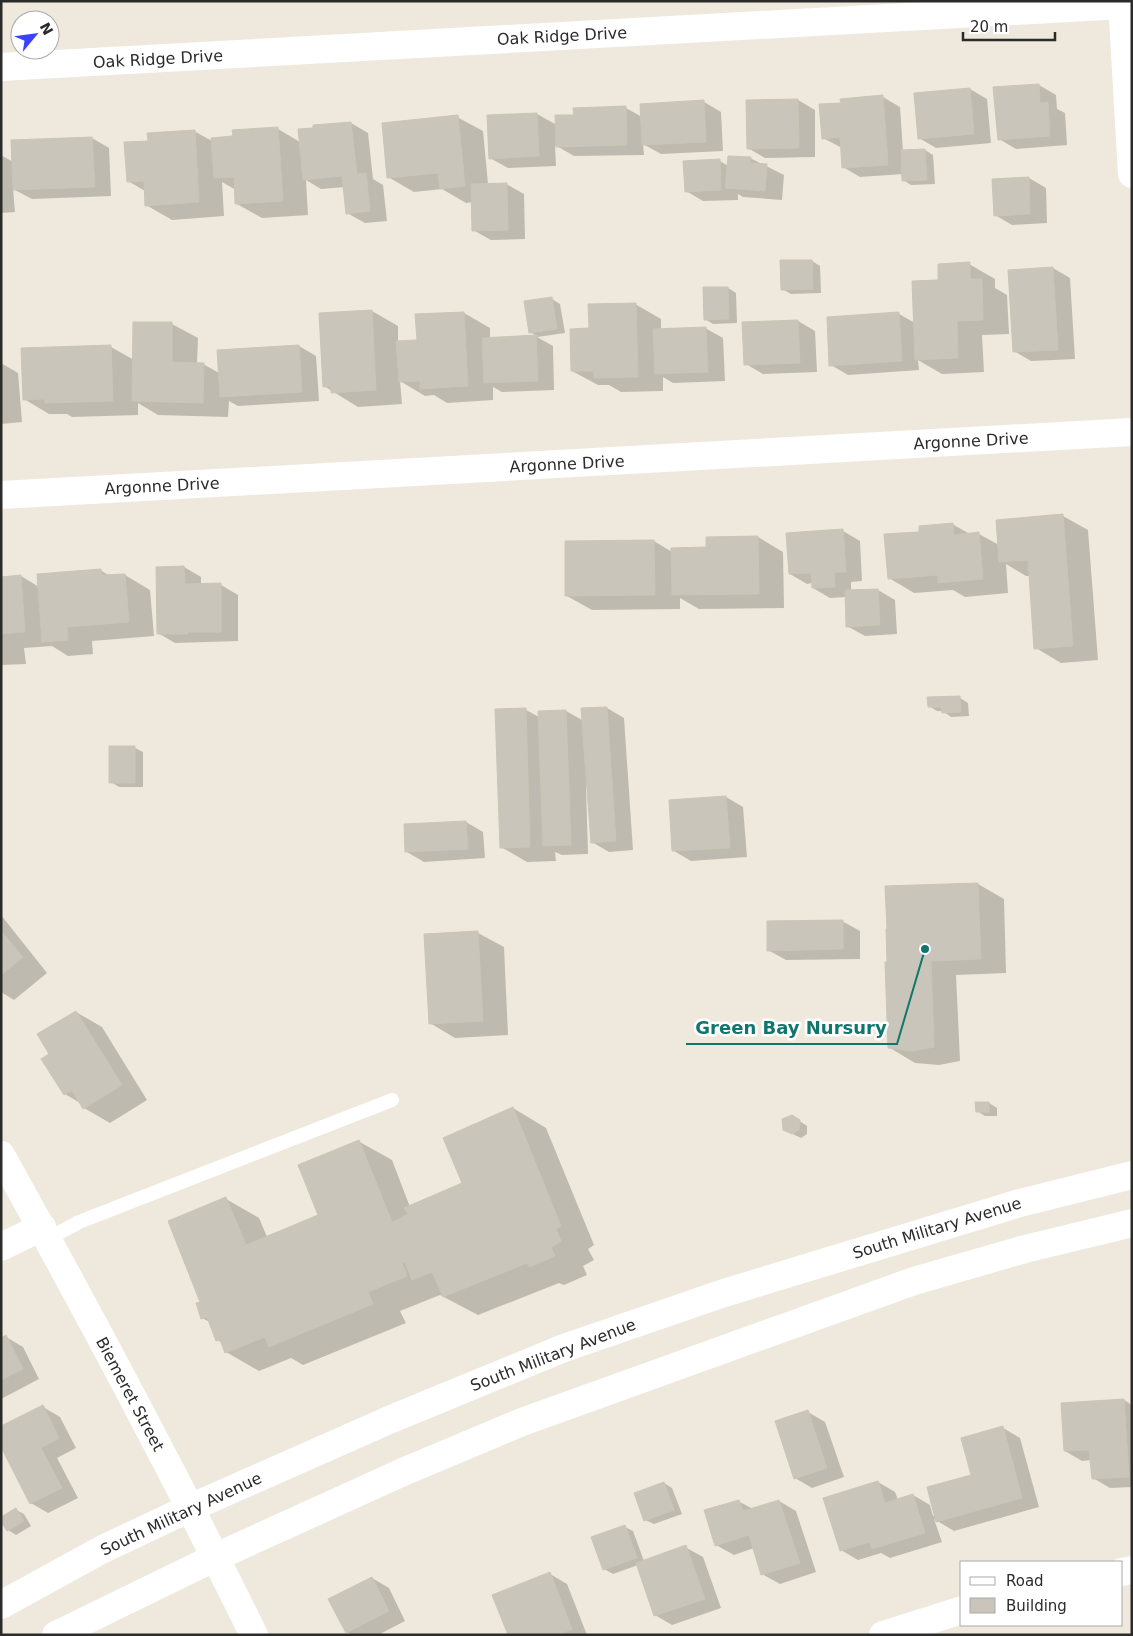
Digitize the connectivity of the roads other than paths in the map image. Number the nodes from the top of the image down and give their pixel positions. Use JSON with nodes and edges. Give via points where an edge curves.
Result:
{"nodes":[{"id":1,"x":1122,"y":3,"type":"edge"},
{"id":2,"x":1,"y":67,"type":"edge"},
{"id":3,"x":1132,"y":174,"type":"edge"},
{"id":4,"x":1132,"y":432,"type":"edge"},
{"id":5,"x":1,"y":495,"type":"edge"},
{"id":6,"x":392,"y":1100,"type":"dead end"},
{"id":7,"x":1,"y":1155,"type":"edge"},
{"id":8,"x":1132,"y":1176,"type":"edge"},
{"id":9,"x":1132,"y":1223,"type":"edge"},
{"id":10,"x":45,"y":1233,"type":"junction"},
{"id":11,"x":1,"y":1247,"type":"edge"},
{"id":12,"x":190,"y":1508,"type":"junction"},
{"id":13,"x":216,"y":1557,"type":"junction"},
{"id":14,"x":1,"y":1606,"type":"edge"},
{"id":15,"x":960,"y":1611,"type":"edge"},
{"id":16,"x":56,"y":1635,"type":"edge"},
{"id":17,"x":254,"y":1635,"type":"edge"},
{"id":18,"x":883,"y":1635,"type":"edge"}],
"edges":[{"from":1,"to":2,"type":"street","name":"Oak Ridge Drive"},
{"from":1,"to":3,"type":"street"},
{"from":4,"to":5,"type":"street","name":"Argonne Drive"},
{"from":6,"to":10,"type":"lane"},
{"from":7,"to":10,"type":"street","name":"Biemeret Street"},
{"from":8,"to":12,"type":"street","name":"South Military Avenue","via":[[1020,1203],[724,1293],[564,1348],[389,1420]]},
{"from":9,"to":13,"type":"street","via":[[914,1281],[522,1422]]},
{"from":10,"to":11,"type":"street"},
{"from":10,"to":12,"type":"street","name":"Biemeret Street"},
{"from":12,"to":13,"type":"street","name":"Biemeret Street"},
{"from":12,"to":14,"type":"street","name":"South Military Avenue","via":[[103,1549]]},
{"from":13,"to":16,"type":"street"},
{"from":13,"to":17,"type":"street","name":"Biemeret Street"},
{"from":15,"to":18,"type":"street"}]}
